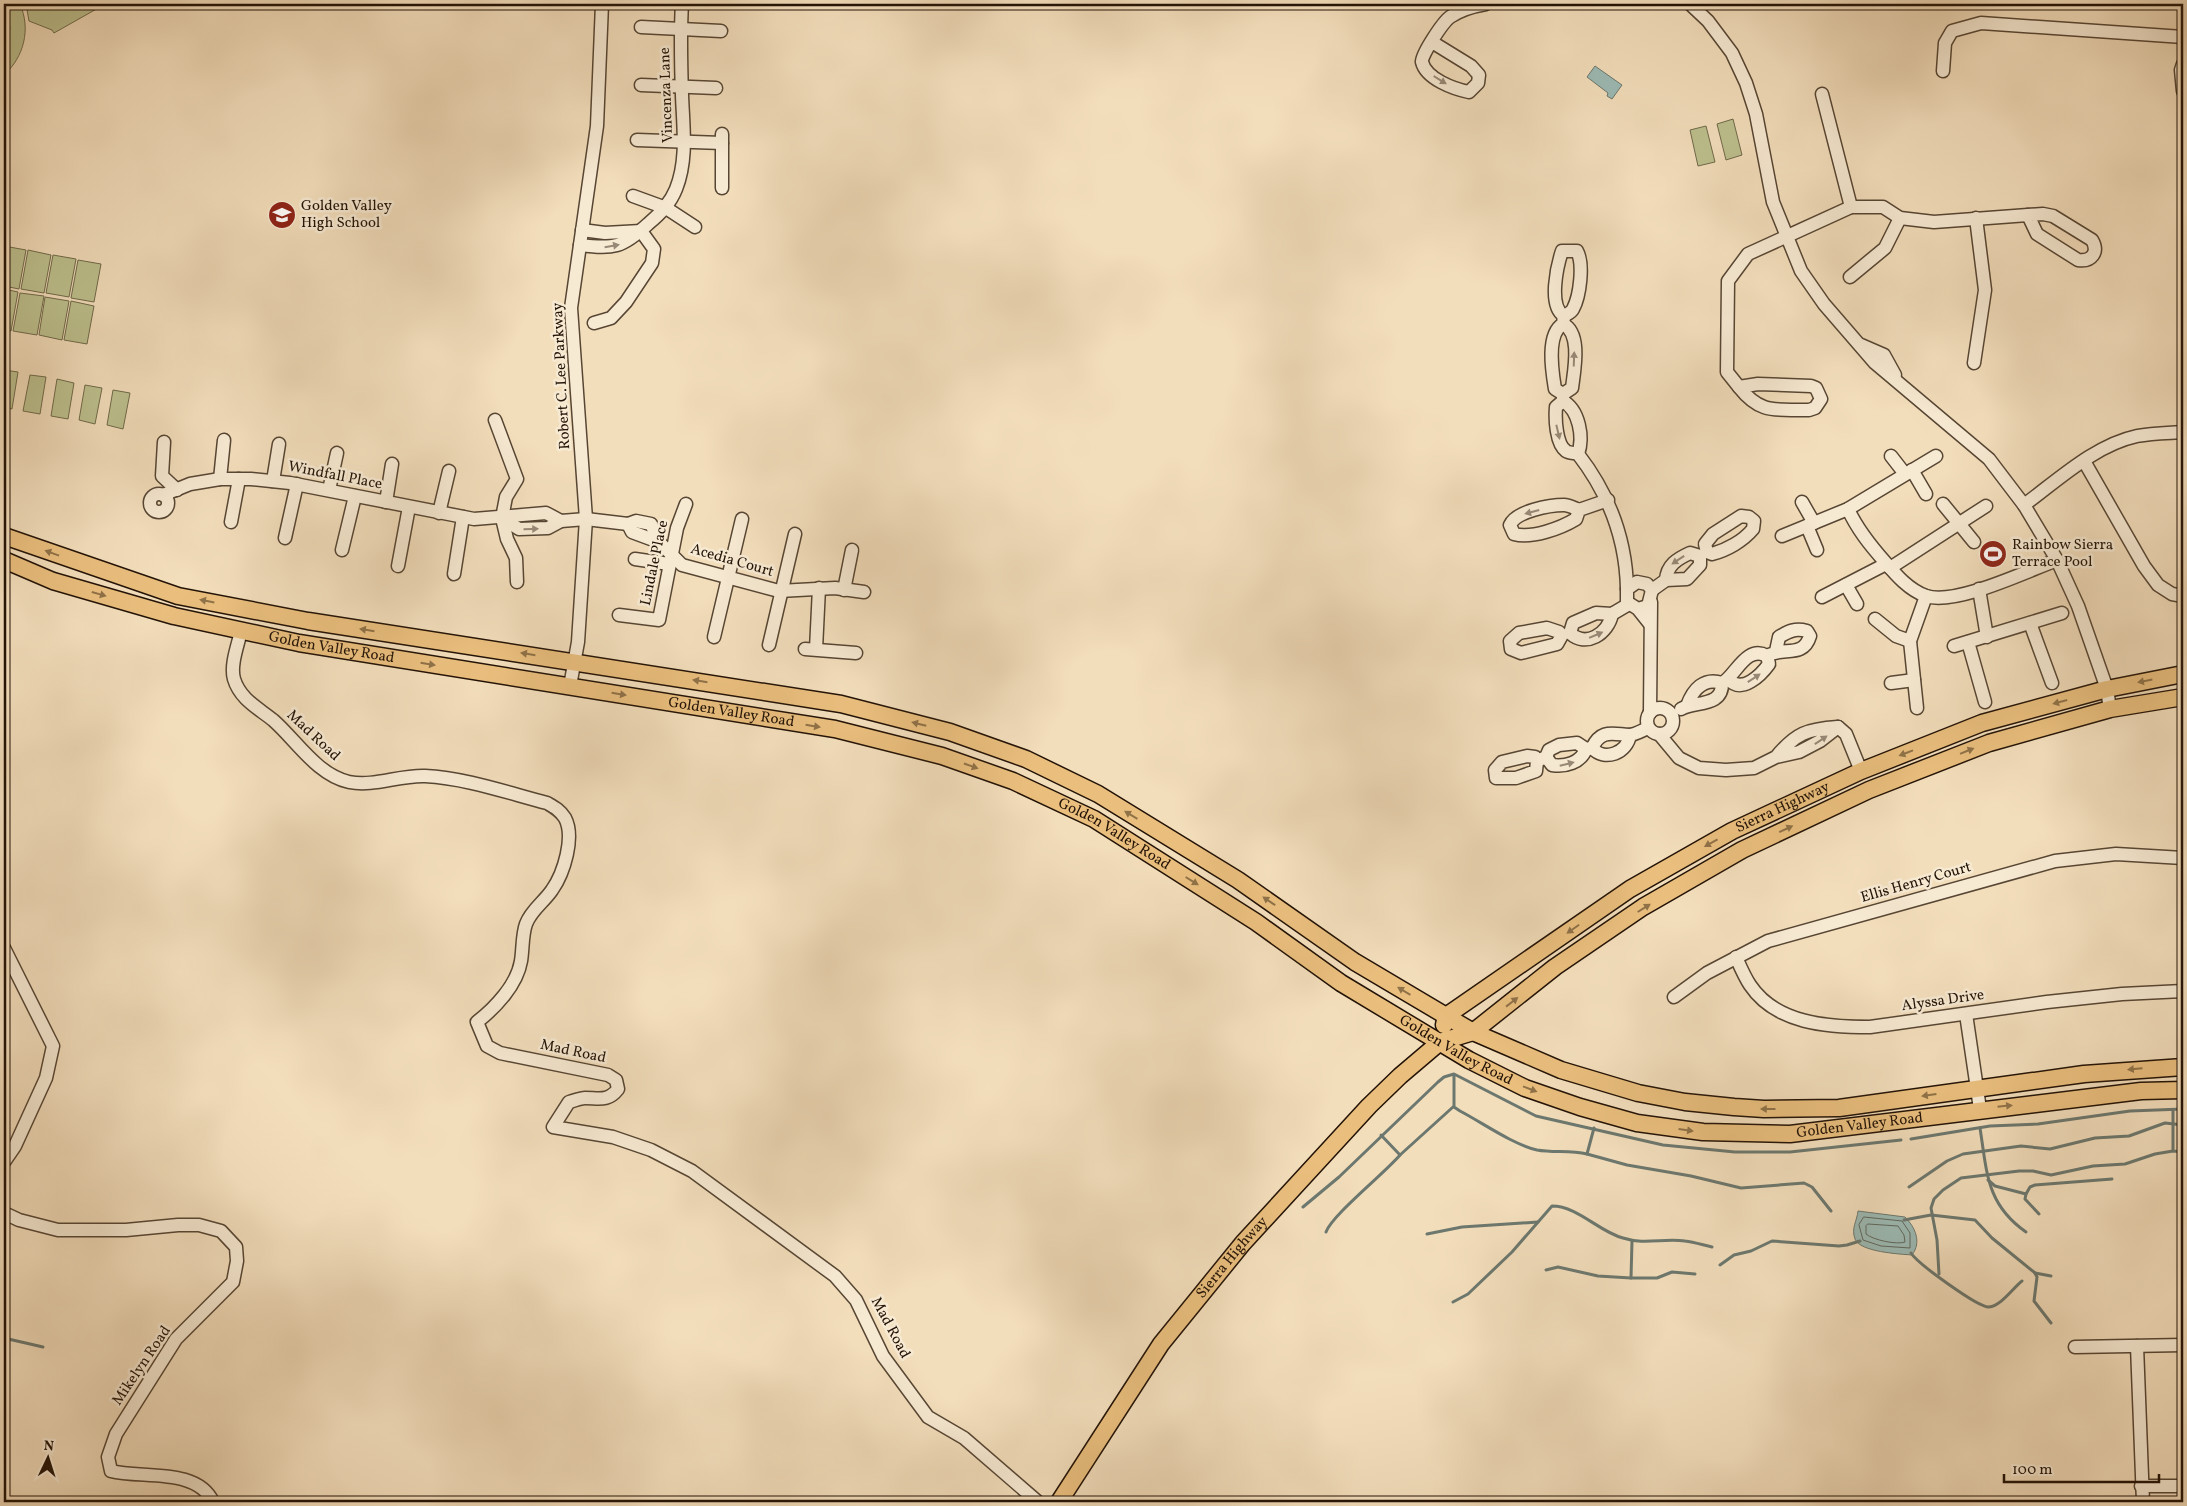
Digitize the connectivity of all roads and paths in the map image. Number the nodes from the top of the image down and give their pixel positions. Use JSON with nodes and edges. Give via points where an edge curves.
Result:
{"nodes":[{"id":1,"x":602,"y":4,"type":"edge"},
{"id":2,"x":682,"y":4,"type":"edge"},
{"id":3,"x":1486,"y":4,"type":"edge"},
{"id":4,"x":1690,"y":4,"type":"edge"},
{"id":5,"x":641,"y":27,"type":"dead end"},
{"id":6,"x":681,"y":28,"type":"junction"},
{"id":7,"x":721,"y":31,"type":"dead end"},
{"id":8,"x":2183,"y":36,"type":"edge"},
{"id":9,"x":1432,"y":42,"type":"junction"},
{"id":10,"x":2183,"y":64,"type":"edge"},
{"id":11,"x":1943,"y":71,"type":"dead end"},
{"id":12,"x":641,"y":85,"type":"dead end"},
{"id":13,"x":682,"y":86,"type":"junction"},
{"id":14,"x":716,"y":88,"type":"dead end"},
{"id":15,"x":2183,"y":91,"type":"edge"},
{"id":16,"x":1822,"y":94,"type":"dead end"},
{"id":17,"x":637,"y":140,"type":"dead end"},
{"id":18,"x":685,"y":141,"type":"junction"},
{"id":19,"x":722,"y":188,"type":"dead end"},
{"id":20,"x":633,"y":196,"type":"dead end"},
{"id":21,"x":1851,"y":207,"type":"junction"},
{"id":22,"x":666,"y":208,"type":"junction"},
{"id":23,"x":2028,"y":216,"type":"junction"},
{"id":24,"x":1900,"y":218,"type":"junction"},
{"id":25,"x":1976,"y":218,"type":"junction"},
{"id":26,"x":696,"y":227,"type":"dead end"},
{"id":27,"x":582,"y":230,"type":"junction"},
{"id":28,"x":641,"y":231,"type":"junction"},
{"id":29,"x":1786,"y":235,"type":"junction"},
{"id":30,"x":580,"y":246,"type":"junction"},
{"id":31,"x":1850,"y":277,"type":"dead end"},
{"id":32,"x":594,"y":323,"type":"dead end"},
{"id":33,"x":1974,"y":363,"type":"dead end"},
{"id":34,"x":1739,"y":387,"type":"junction"},
{"id":35,"x":1563,"y":397,"type":"junction"},
{"id":36,"x":495,"y":420,"type":"dead end"},
{"id":37,"x":2183,"y":432,"type":"edge"},
{"id":38,"x":224,"y":440,"type":"dead end"},
{"id":39,"x":164,"y":442,"type":"dead end"},
{"id":40,"x":280,"y":444,"type":"dead end"},
{"id":41,"x":337,"y":453,"type":"dead end"},
{"id":42,"x":1578,"y":454,"type":"junction"},
{"id":43,"x":1891,"y":456,"type":"dead end"},
{"id":44,"x":1936,"y":456,"type":"dead end"},
{"id":45,"x":2084,"y":461,"type":"junction"},
{"id":46,"x":392,"y":464,"type":"dead end"},
{"id":47,"x":449,"y":471,"type":"dead end"},
{"id":48,"x":1908,"y":472,"type":"junction"},
{"id":49,"x":239,"y":479,"type":"junction"},
{"id":50,"x":220,"y":480,"type":"junction"},
{"id":51,"x":273,"y":481,"type":"junction"},
{"id":52,"x":297,"y":484,"type":"junction"},
{"id":53,"x":177,"y":490,"type":"junction"},
{"id":54,"x":329,"y":490,"type":"junction"},
{"id":55,"x":1926,"y":494,"type":"dead end"},
{"id":56,"x":163,"y":495,"type":"dead end"},
{"id":57,"x":355,"y":496,"type":"junction"},
{"id":58,"x":1608,"y":500,"type":"junction"},
{"id":59,"x":386,"y":502,"type":"junction"},
{"id":60,"x":1802,"y":502,"type":"dead end"},
{"id":61,"x":686,"y":504,"type":"dead end"},
{"id":62,"x":1943,"y":504,"type":"dead end"},
{"id":63,"x":2024,"y":505,"type":"junction"},
{"id":64,"x":1986,"y":506,"type":"dead end"},
{"id":65,"x":409,"y":507,"type":"junction"},
{"id":66,"x":1848,"y":509,"type":"junction"},
{"id":67,"x":1579,"y":510,"type":"junction"},
{"id":68,"x":440,"y":513,"type":"junction"},
{"id":69,"x":463,"y":518,"type":"junction"},
{"id":70,"x":502,"y":518,"type":"junction"},
{"id":71,"x":586,"y":519,"type":"junction"},
{"id":72,"x":742,"y":519,"type":"dead end"},
{"id":73,"x":231,"y":522,"type":"dead end"},
{"id":74,"x":1810,"y":525,"type":"junction"},
{"id":75,"x":1958,"y":525,"type":"junction"},
{"id":76,"x":795,"y":534,"type":"dead end"},
{"id":77,"x":4,"y":536,"type":"edge"},
{"id":78,"x":1782,"y":536,"type":"dead end"},
{"id":79,"x":285,"y":538,"type":"dead end"},
{"id":80,"x":1974,"y":542,"type":"dead end"},
{"id":81,"x":342,"y":550,"type":"dead end"},
{"id":82,"x":852,"y":550,"type":"dead end"},
{"id":83,"x":1817,"y":550,"type":"dead end"},
{"id":84,"x":635,"y":559,"type":"dead end"},
{"id":85,"x":670,"y":559,"type":"junction"},
{"id":86,"x":4,"y":560,"type":"edge"},
{"id":87,"x":2057,"y":560,"type":"junction"},
{"id":88,"x":398,"y":566,"type":"dead end"},
{"id":89,"x":1888,"y":566,"type":"junction"},
{"id":90,"x":454,"y":574,"type":"dead end"},
{"id":91,"x":726,"y":578,"type":"junction"},
{"id":92,"x":1666,"y":580,"type":"junction"},
{"id":93,"x":517,"y":582,"type":"dead end"},
{"id":94,"x":1632,"y":585,"type":"junction"},
{"id":95,"x":1846,"y":585,"type":"junction"},
{"id":96,"x":819,"y":588,"type":"junction"},
{"id":97,"x":1979,"y":589,"type":"junction"},
{"id":98,"x":782,"y":590,"type":"junction"},
{"id":99,"x":844,"y":590,"type":"junction"},
{"id":100,"x":864,"y":592,"type":"dead end"},
{"id":101,"x":1651,"y":596,"type":"junction"},
{"id":102,"x":1926,"y":596,"type":"junction"},
{"id":103,"x":2183,"y":596,"type":"edge"},
{"id":104,"x":1822,"y":597,"type":"dead end"},
{"id":105,"x":1857,"y":604,"type":"dead end"},
{"id":106,"x":1634,"y":607,"type":"junction"},
{"id":107,"x":2062,"y":613,"type":"dead end"},
{"id":108,"x":1612,"y":614,"type":"junction"},
{"id":109,"x":619,"y":615,"type":"dead end"},
{"id":110,"x":1875,"y":619,"type":"dead end"},
{"id":111,"x":2030,"y":622,"type":"junction"},
{"id":112,"x":1650,"y":624,"type":"junction"},
{"id":113,"x":241,"y":631,"type":"junction"},
{"id":114,"x":714,"y":637,"type":"dead end"},
{"id":115,"x":1988,"y":637,"type":"junction"},
{"id":116,"x":1910,"y":641,"type":"junction"},
{"id":117,"x":1968,"y":642,"type":"junction"},
{"id":118,"x":769,"y":645,"type":"dead end"},
{"id":119,"x":1954,"y":646,"type":"dead end"},
{"id":120,"x":856,"y":653,"type":"dead end"},
{"id":121,"x":576,"y":661,"type":"junction"},
{"id":122,"x":2183,"y":674,"type":"edge"},
{"id":123,"x":1914,"y":680,"type":"junction"},
{"id":124,"x":1726,"y":681,"type":"junction"},
{"id":125,"x":1891,"y":683,"type":"dead end"},
{"id":126,"x":2052,"y":684,"type":"dead end"},
{"id":127,"x":570,"y":686,"type":"junction"},
{"id":128,"x":1651,"y":686,"type":"junction"},
{"id":129,"x":2107,"y":689,"type":"junction"},
{"id":130,"x":2183,"y":697,"type":"edge"},
{"id":131,"x":1986,"y":702,"type":"dead end"},
{"id":132,"x":1687,"y":706,"type":"junction"},
{"id":133,"x":1917,"y":708,"type":"dead end"},
{"id":134,"x":2110,"y":709,"type":"junction"},
{"id":135,"x":1668,"y":711,"type":"junction"},
{"id":136,"x":1650,"y":712,"type":"junction"},
{"id":137,"x":1659,"y":730,"type":"junction"},
{"id":138,"x":1630,"y":735,"type":"junction"},
{"id":139,"x":1589,"y":749,"type":"junction"},
{"id":140,"x":1861,"y":771,"type":"junction"},
{"id":141,"x":2183,"y":858,"type":"edge"},
{"id":142,"x":4,"y":948,"type":"edge"},
{"id":143,"x":1736,"y":957,"type":"junction"},
{"id":144,"x":2183,"y":991,"type":"edge"},
{"id":145,"x":1674,"y":997,"type":"dead end"},
{"id":146,"x":1966,"y":1014,"type":"junction"},
{"id":147,"x":1446,"y":1016,"type":"junction"},
{"id":148,"x":1473,"y":1032,"type":"junction"},
{"id":149,"x":1440,"y":1042,"type":"junction"},
{"id":150,"x":2183,"y":1066,"type":"edge"},
{"id":151,"x":1978,"y":1088,"type":"junction"},
{"id":152,"x":2183,"y":1090,"type":"edge"},
{"id":153,"x":1980,"y":1109,"type":"junction"},
{"id":154,"x":4,"y":1162,"type":"edge"},
{"id":155,"x":4,"y":1213,"type":"edge"},
{"id":156,"x":2183,"y":1345,"type":"edge"},
{"id":157,"x":2137,"y":1346,"type":"junction"},
{"id":158,"x":2075,"y":1347,"type":"dead end"},
{"id":159,"x":2141,"y":1486,"type":"junction"},
{"id":160,"x":2183,"y":1486,"type":"edge"},
{"id":161,"x":213,"y":1502,"type":"edge"},
{"id":162,"x":1038,"y":1502,"type":"edge"},
{"id":163,"x":1059,"y":1502,"type":"edge"},
{"id":164,"x":2142,"y":1502,"type":"edge"}],
"edges":[{"from":1,"to":27,"type":"street","name":"Robert C. Lee Parkway","via":[[597,126]]},
{"from":2,"to":6,"type":"street","name":"Vincenza Lane"},
{"from":3,"to":9,"type":"street","via":[[1449,18]]},
{"from":4,"to":29,"type":"street","via":[[1708,21],[1732,53],[1746,83],[1756,114],[1773,202]]},
{"from":5,"to":6,"type":"street"},
{"from":6,"to":7,"type":"street"},
{"from":6,"to":13,"type":"street","name":"Vincenza Lane"},
{"from":8,"to":11,"type":"street","via":[[1981,23],[1952,31],[1945,43]]},
{"from":9,"to":9,"type":"street","one_way":true,"via":[[1422,61],[1426,71],[1458,90],[1469,92],[1478,83],[1479,75],[1471,66]]},
{"from":10,"to":15,"type":"street"},
{"from":12,"to":13,"type":"street"},
{"from":13,"to":14,"type":"street"},
{"from":13,"to":18,"type":"street","name":"Vincenza Lane"},
{"from":16,"to":21,"type":"street"},
{"from":17,"to":18,"type":"street"},
{"from":18,"to":19,"type":"street","via":[[722,139]]},
{"from":18,"to":22,"type":"street","name":"Vincenza Lane","via":[[677,188]]},
{"from":20,"to":22,"type":"street"},
{"from":21,"to":24,"type":"street","via":[[1883,207]]},
{"from":21,"to":29,"type":"street"},
{"from":22,"to":26,"type":"street"},
{"from":22,"to":28,"type":"street","name":"Vincenza Lane"},
{"from":23,"to":23,"type":"street","via":[[2038,234],[2078,260],[2085,261],[2095,252],[2092,240],[2053,216]]},
{"from":23,"to":25,"type":"street"},
{"from":24,"to":25,"type":"street","via":[[1934,222]]},
{"from":24,"to":31,"type":"street","via":[[1885,248]]},
{"from":25,"to":33,"type":"street","via":[[1985,290]]},
{"from":27,"to":28,"type":"street","via":[[605,234]]},
{"from":27,"to":30,"type":"street","name":"Robert C. Lee Parkway"},
{"from":30,"to":28,"type":"street","name":"Vincenza Lane","one_way":true,"via":[[620,246]]},
{"from":28,"to":32,"type":"street","via":[[654,249],[652,264],[611,318]]},
{"from":29,"to":34,"type":"street","via":[[1748,254],[1728,281],[1727,372]]},
{"from":29,"to":63,"type":"street","via":[[1801,271],[1857,343],[1884,356],[1900,383],[1989,459]]},
{"from":30,"to":71,"type":"street","name":"Robert C. Lee Parkway","via":[[571,308]]},
{"from":34,"to":34,"type":"street","via":[[1762,408],[1809,410],[1815,408],[1821,399],[1816,388],[1811,386],[1758,384]]},
{"from":35,"to":35,"type":"street","one_way":true,"via":[[1572,388],[1574,344],[1571,331],[1563,320],[1554,336],[1552,351],[1555,389]]},
{"from":35,"to":42,"type":"street","via":[[1576,417],[1581,436]]},
{"from":35,"to":42,"type":"street","one_way":true,"via":[[1556,408],[1562,446],[1567,452]]},
{"from":36,"to":70,"type":"street","via":[[517,479],[506,497]]},
{"from":37,"to":45,"type":"street","via":[[2135,437],[2110,446]]},
{"from":38,"to":50,"type":"street"},
{"from":39,"to":53,"type":"street","via":[[162,476]]},
{"from":40,"to":51,"type":"street"},
{"from":41,"to":54,"type":"street"},
{"from":42,"to":58,"type":"street"},
{"from":43,"to":48,"type":"street"},
{"from":44,"to":48,"type":"street"},
{"from":45,"to":63,"type":"street"},
{"from":45,"to":103,"type":"street","via":[[2144,566],[2158,585],[2172,594]]},
{"from":46,"to":59,"type":"street"},
{"from":47,"to":68,"type":"street"},
{"from":48,"to":55,"type":"street"},
{"from":48,"to":66,"type":"street"},
{"from":49,"to":50,"type":"street","name":"Windfall Place"},
{"from":49,"to":51,"type":"street","name":"Windfall Place"},
{"from":49,"to":73,"type":"street"},
{"from":50,"to":53,"type":"street","name":"Windfall Place","via":[[190,484]]},
{"from":51,"to":52,"type":"street","name":"Windfall Place"},
{"from":52,"to":54,"type":"street","name":"Windfall Place"},
{"from":52,"to":79,"type":"street"},
{"from":53,"to":56,"type":"street","name":"Windfall Place"},
{"from":54,"to":57,"type":"street","name":"Windfall Place"},
{"from":57,"to":59,"type":"street","name":"Windfall Place"},
{"from":57,"to":81,"type":"street"},
{"from":58,"to":67,"type":"street"},
{"from":58,"to":94,"type":"street"},
{"from":59,"to":65,"type":"street","name":"Windfall Place"},
{"from":60,"to":74,"type":"street"},
{"from":61,"to":85,"type":"street","name":"Lindale Place"},
{"from":62,"to":75,"type":"street"},
{"from":63,"to":87,"type":"street"},
{"from":64,"to":75,"type":"street"},
{"from":65,"to":68,"type":"street","name":"Windfall Place"},
{"from":65,"to":88,"type":"street"},
{"from":66,"to":74,"type":"street"},
{"from":66,"to":89,"type":"street","via":[[1858,530]]},
{"from":67,"to":67,"type":"street","one_way":true,"via":[[1566,505],[1556,506],[1521,515],[1510,525],[1514,534],[1534,533],[1576,520]]},
{"from":68,"to":69,"type":"street","name":"Windfall Place"},
{"from":69,"to":70,"type":"street","name":"Windfall Place"},
{"from":69,"to":90,"type":"street"},
{"from":70,"to":71,"type":"street","name":"Acedia Court","via":[[519,529],[548,528],[561,521]]},
{"from":70,"to":93,"type":"street","via":[[516,558]]},
{"from":71,"to":85,"type":"street","name":"Acedia Court","via":[[628,524],[632,532],[659,542]]},
{"from":71,"to":121,"type":"street","name":"Robert C. Lee Parkway"},
{"from":72,"to":91,"type":"street"},
{"from":74,"to":78,"type":"street"},
{"from":74,"to":83,"type":"street"},
{"from":75,"to":80,"type":"street"},
{"from":75,"to":89,"type":"street"},
{"from":76,"to":98,"type":"street"},
{"from":121,"to":77,"type":"main road","name":"Golden Valley Road","one_way":true,"via":[[308,621],[178,596]]},
{"from":82,"to":99,"type":"street"},
{"from":84,"to":85,"type":"street"},
{"from":85,"to":91,"type":"street","name":"Acedia Court"},
{"from":85,"to":109,"type":"street","name":"Lindale Place","via":[[660,620]]},
{"from":86,"to":113,"type":"main road","name":"Golden Valley Road","one_way":true,"via":[[53,581],[174,616]]},
{"from":87,"to":97,"type":"street"},
{"from":87,"to":129,"type":"street","via":[[2078,606]]},
{"from":89,"to":95,"type":"street"},
{"from":89,"to":102,"type":"street","via":[[1910,588]]},
{"from":91,"to":98,"type":"street","name":"Acedia Court"},
{"from":91,"to":114,"type":"street"},
{"from":92,"to":92,"type":"street","one_way":true,"via":[[1687,579],[1700,566],[1704,554],[1690,553],[1674,563]]},
{"from":92,"to":101,"type":"street"},
{"from":94,"to":101,"type":"street","via":[[1647,584]]},
{"from":94,"to":106,"type":"street","via":[[1625,594]]},
{"from":95,"to":104,"type":"street"},
{"from":95,"to":105,"type":"street"},
{"from":96,"to":98,"type":"street","name":"Acedia Court"},
{"from":96,"to":99,"type":"street","name":"Acedia Court"},
{"from":96,"to":120,"type":"street","via":[[811,649]]},
{"from":97,"to":102,"type":"street","via":[[1960,596]]},
{"from":97,"to":115,"type":"street"},
{"from":98,"to":118,"type":"street"},
{"from":99,"to":100,"type":"street","name":"Acedia Court"},
{"from":101,"to":106,"type":"street","via":[[1648,606]]},
{"from":101,"to":112,"type":"street"},
{"from":102,"to":116,"type":"street"},
{"from":106,"to":108,"type":"street"},
{"from":106,"to":112,"type":"street"},
{"from":107,"to":111,"type":"street"},
{"from":108,"to":108,"type":"street","one_way":true,"via":[[1596,613],[1581,619],[1566,634],[1581,639],[1599,635],[1606,630]]},
{"from":110,"to":116,"type":"street","via":[[1896,636]]},
{"from":111,"to":115,"type":"street"},
{"from":111,"to":126,"type":"street"},
{"from":112,"to":128,"type":"street"},
{"from":113,"to":127,"type":"main road","name":"Golden Valley Road","one_way":true},
{"from":113,"to":162,"type":"street","name":"Mad Road","via":[[233,671],[234,680],[244,696],[332,776],[349,782],[367,783],[404,777],[442,777],[547,803],[560,810],[568,830],[561,873],[526,924],[515,980],[489,1012],[476,1022],[487,1046],[500,1053],[608,1075],[616,1080],[618,1089],[613,1096],[603,1100],[584,1098],[569,1102],[553,1127],[613,1137],[650,1150],[692,1171],[836,1276],[856,1300],[883,1356],[928,1417],[964,1438]]},
{"from":115,"to":117,"type":"street"},
{"from":116,"to":123,"type":"street"},
{"from":117,"to":119,"type":"street"},
{"from":117,"to":131,"type":"street"},
{"from":121,"to":127,"type":"street","name":"Robert C. Lee Parkway"},
{"from":147,"to":121,"type":"main road","name":"Golden Valley Road","one_way":true,"via":[[1355,962],[1238,880],[1098,794],[1026,758],[950,732],[841,704]]},
{"from":122,"to":129,"type":"main road","name":"Sierra Highway","one_way":true},
{"from":123,"to":125,"type":"street"},
{"from":123,"to":133,"type":"street"},
{"from":124,"to":124,"type":"street","one_way":true,"via":[[1742,685],[1753,680],[1769,664],[1772,653],[1751,656],[1740,663]]},
{"from":124,"to":132,"type":"street","via":[[1718,697]]},
{"from":124,"to":132,"type":"street","via":[[1713,680],[1700,686]]},
{"from":127,"to":149,"type":"main road","name":"Golden Valley Road","one_way":true,"via":[[835,729],[942,756],[1013,781],[1094,819],[1256,922],[1341,983]]},
{"from":128,"to":135,"type":"street"},
{"from":128,"to":136,"type":"street"},
{"from":129,"to":134,"type":"street"},
{"from":129,"to":140,"type":"main road","name":"Sierra Highway","one_way":true,"via":[[1982,723]]},
{"from":130,"to":134,"type":"main road","name":"Sierra Highway"},
{"from":132,"to":135,"type":"street"},
{"from":148,"to":134,"type":"main road","name":"Sierra Highway","one_way":true,"via":[[1555,968],[1643,907],[1742,850],[1869,790],[1989,743]]},
{"from":135,"to":136,"type":"street","via":[[1655,709]]},
{"from":135,"to":137,"type":"street","via":[[1674,723]]},
{"from":136,"to":137,"type":"street","via":[[1648,717]]},
{"from":137,"to":138,"type":"street"},
{"from":137,"to":140,"type":"street","via":[[1679,758],[1699,768],[1726,770],[1754,768],[1776,757],[1799,752],[1838,727],[1846,734]]},
{"from":138,"to":139,"type":"street","via":[[1612,732],[1597,738]]},
{"from":138,"to":139,"type":"street","via":[[1625,749],[1612,755]]},
{"from":139,"to":139,"type":"street","one_way":true,"via":[[1578,743],[1567,743],[1549,750],[1542,759],[1552,765],[1568,765]]},
{"from":140,"to":147,"type":"main road","name":"Sierra Highway","one_way":true,"via":[[1732,831],[1630,889]]},
{"from":141,"to":143,"type":"street","name":"Ellis Henry Court","via":[[2116,854],[2055,861],[1768,941]]},
{"from":142,"to":154,"type":"street","via":[[53,1046],[46,1078],[15,1146]]},
{"from":143,"to":145,"type":"street","name":"Ellis Henry Court"},
{"from":143,"to":146,"type":"street","name":"Alyssa Drive","via":[[1750,985],[1760,996],[1778,1009],[1814,1024],[1870,1027]]},
{"from":144,"to":146,"type":"street","name":"Alyssa Drive","via":[[2122,994]]},
{"from":146,"to":151,"type":"street"},
{"from":147,"to":148,"type":"main road","name":"Golden Valley Road"},
{"from":147,"to":149,"type":"main road"},
{"from":148,"to":149,"type":"main road","name":"Sierra Highway"},
{"from":151,"to":148,"type":"main road","name":"Golden Valley Road","one_way":true,"via":[[1838,1108],[1764,1109],[1695,1103],[1638,1093],[1561,1070]]},
{"from":149,"to":153,"type":"main road","name":"Golden Valley Road","one_way":true,"via":[[1469,1060],[1534,1091],[1637,1122],[1703,1132],[1790,1134]]},
{"from":149,"to":163,"type":"main road","name":"Sierra Highway","via":[[1369,1106],[1243,1243],[1161,1344]]},
{"from":150,"to":151,"type":"main road","name":"Golden Valley Road","one_way":true,"via":[[2084,1074]]},
{"from":151,"to":153,"type":"street"},
{"from":153,"to":152,"type":"main road","name":"Golden Valley Road","one_way":true,"via":[[2141,1091]]},
{"from":155,"to":161,"type":"street","name":"Mikelyn Road","via":[[58,1230],[199,1225],[221,1231],[236,1248],[233,1282],[176,1339],[116,1434],[108,1457],[111,1471],[192,1481]]},
{"from":156,"to":157,"type":"street"},
{"from":157,"to":158,"type":"street"},
{"from":157,"to":159,"type":"street"},
{"from":159,"to":160,"type":"street"},
{"from":159,"to":164,"type":"street"}]}
